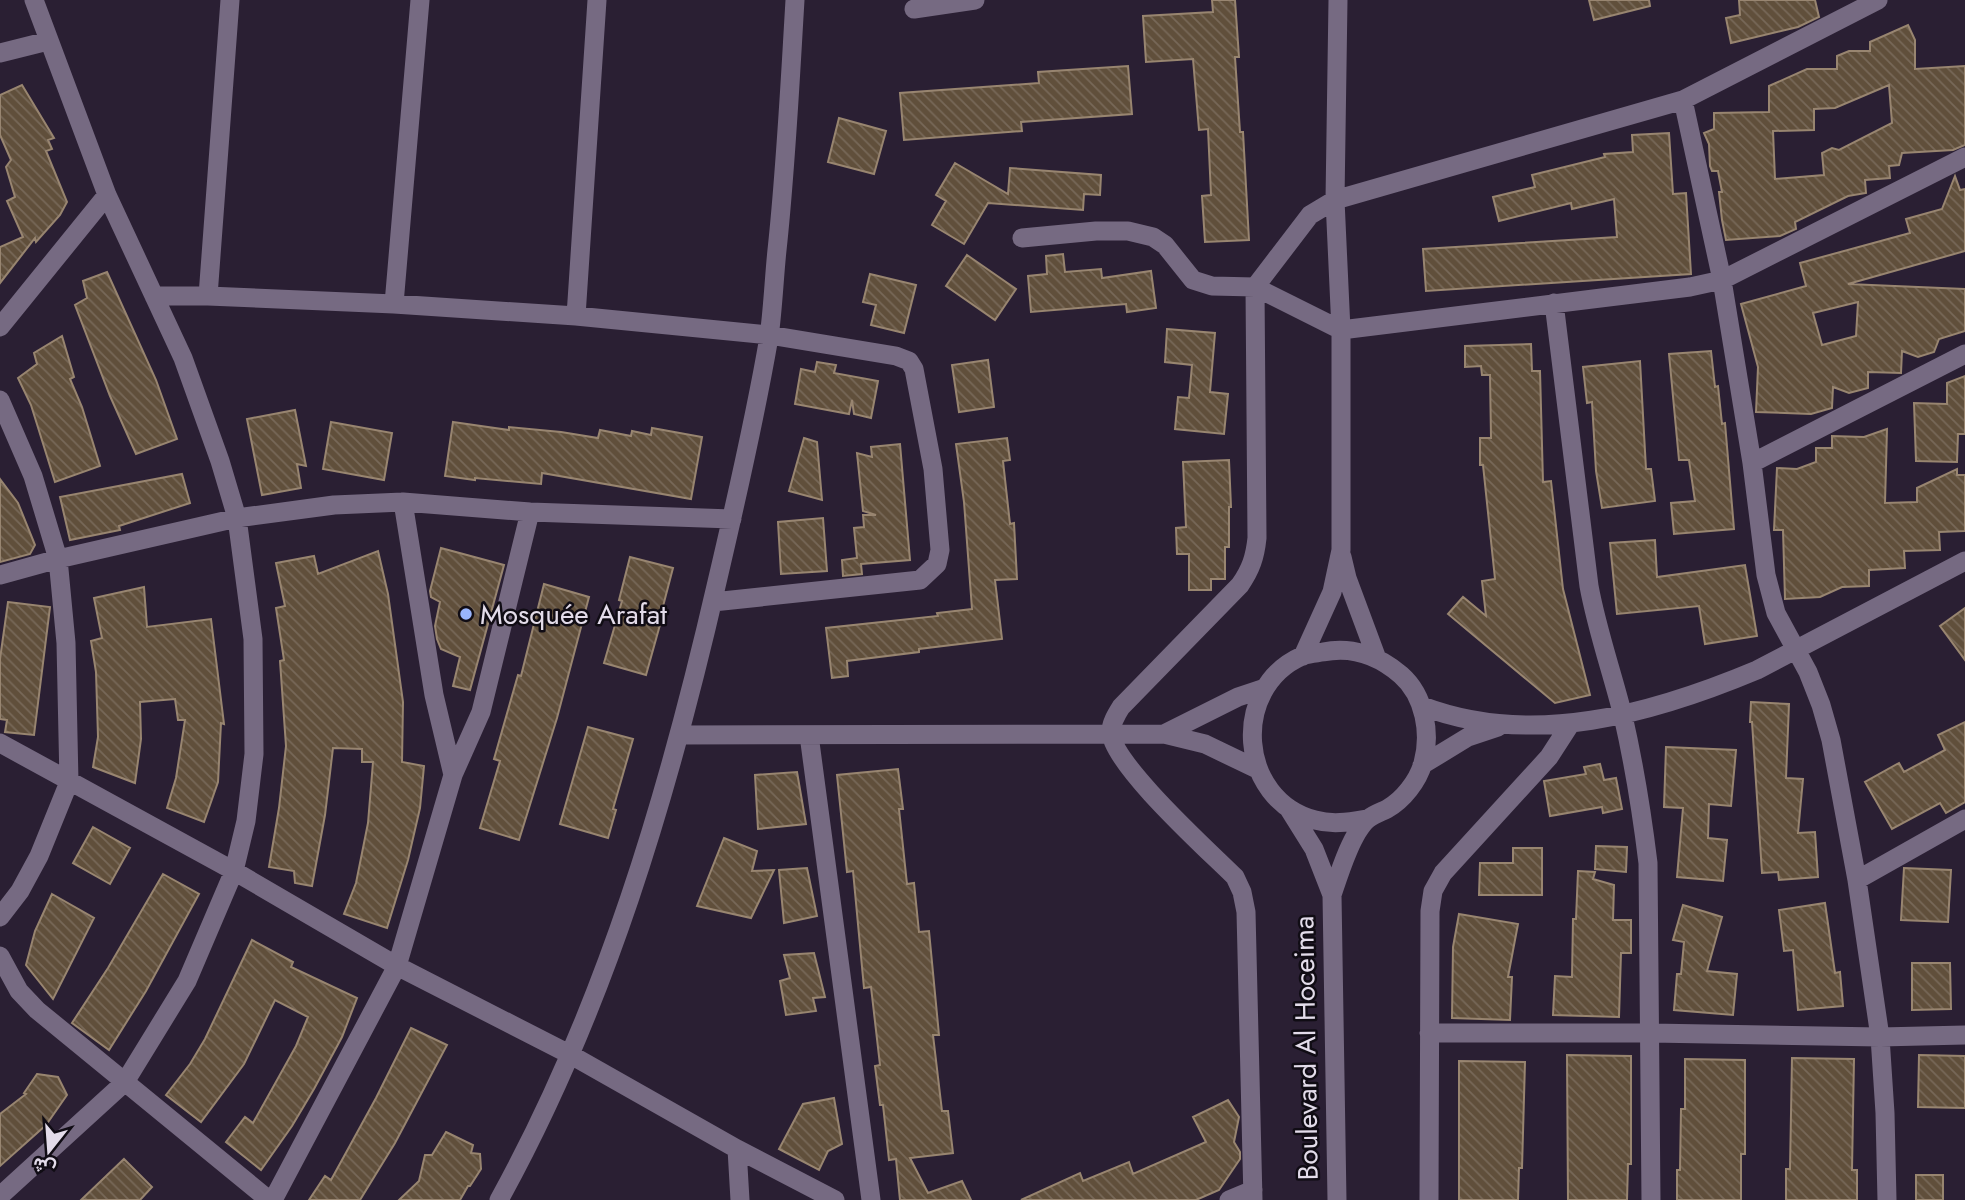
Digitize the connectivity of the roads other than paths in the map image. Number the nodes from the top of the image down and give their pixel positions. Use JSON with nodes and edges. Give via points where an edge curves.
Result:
{"nodes":[{"id":1,"x":34,"y":0,"type":"edge"},
{"id":2,"x":230,"y":0,"type":"edge"},
{"id":3,"x":420,"y":0,"type":"edge"},
{"id":4,"x":597,"y":0,"type":"edge"},
{"id":5,"x":795,"y":0,"type":"edge"},
{"id":6,"x":975,"y":0,"type":"edge"},
{"id":7,"x":1338,"y":0,"type":"edge"},
{"id":8,"x":1878,"y":0,"type":"edge"},
{"id":9,"x":914,"y":9,"type":"dead end"},
{"id":10,"x":48,"y":41,"type":"junction"},
{"id":11,"x":0,"y":53,"type":"edge"},
{"id":12,"x":1683,"y":100,"type":"junction"},
{"id":13,"x":1965,"y":157,"type":"edge"},
{"id":14,"x":107,"y":195,"type":"junction"},
{"id":15,"x":1335,"y":200,"type":"junction"},
{"id":16,"x":1022,"y":238,"type":"dead end"},
{"id":17,"x":1722,"y":280,"type":"junction"},
{"id":18,"x":1255,"y":287,"type":"junction"},
{"id":19,"x":155,"y":296,"type":"junction"},
{"id":20,"x":208,"y":296,"type":"junction"},
{"id":21,"x":1554,"y":303,"type":"junction"},
{"id":22,"x":394,"y":304,"type":"junction"},
{"id":23,"x":576,"y":316,"type":"junction"},
{"id":24,"x":0,"y":327,"type":"edge"},
{"id":25,"x":1341,"y":330,"type":"junction"},
{"id":26,"x":769,"y":335,"type":"junction"},
{"id":27,"x":1965,"y":355,"type":"edge"},
{"id":28,"x":0,"y":400,"type":"edge"},
{"id":29,"x":1752,"y":463,"type":"junction"},
{"id":30,"x":403,"y":502,"type":"junction"},
{"id":31,"x":530,"y":512,"type":"junction"},
{"id":32,"x":237,"y":518,"type":"junction"},
{"id":33,"x":732,"y":519,"type":"junction"},
{"id":34,"x":1341,"y":550,"type":"junction"},
{"id":35,"x":58,"y":559,"type":"junction"},
{"id":36,"x":1965,"y":561,"type":"edge"},
{"id":37,"x":0,"y":575,"type":"edge"},
{"id":38,"x":713,"y":603,"type":"junction"},
{"id":39,"x":1795,"y":649,"type":"junction"},
{"id":40,"x":1303,"y":656,"type":"junction"},
{"id":41,"x":1376,"y":656,"type":"junction"},
{"id":42,"x":1265,"y":688,"type":"junction"},
{"id":43,"x":1422,"y":706,"type":"junction"},
{"id":44,"x":1622,"y":715,"type":"junction"},
{"id":45,"x":1571,"y":723,"type":"junction"},
{"id":46,"x":1503,"y":725,"type":"junction"},
{"id":47,"x":1111,"y":733,"type":"junction"},
{"id":48,"x":1164,"y":734,"type":"junction"},
{"id":49,"x":680,"y":735,"type":"junction"},
{"id":50,"x":809,"y":736,"type":"junction"},
{"id":51,"x":0,"y":743,"type":"edge"},
{"id":52,"x":1422,"y":765,"type":"junction"},
{"id":53,"x":1257,"y":769,"type":"junction"},
{"id":54,"x":453,"y":775,"type":"junction"},
{"id":55,"x":69,"y":782,"type":"junction"},
{"id":56,"x":1289,"y":808,"type":"junction"},
{"id":57,"x":1367,"y":819,"type":"junction"},
{"id":58,"x":1964,"y":821,"type":"edge"},
{"id":59,"x":234,"y":872,"type":"junction"},
{"id":60,"x":1857,"y":880,"type":"junction"},
{"id":61,"x":1332,"y":895,"type":"junction"},
{"id":62,"x":0,"y":918,"type":"edge"},
{"id":63,"x":0,"y":956,"type":"edge"},
{"id":64,"x":397,"y":966,"type":"junction"},
{"id":65,"x":1429,"y":1033,"type":"junction"},
{"id":66,"x":1651,"y":1033,"type":"junction"},
{"id":67,"x":1965,"y":1035,"type":"edge"},
{"id":68,"x":1880,"y":1037,"type":"junction"},
{"id":69,"x":571,"y":1055,"type":"junction"},
{"id":70,"x":125,"y":1082,"type":"junction"},
{"id":71,"x":737,"y":1149,"type":"junction"},
{"id":72,"x":1253,"y":1195,"type":"edge"},
{"id":73,"x":0,"y":1196,"type":"edge"},
{"id":74,"x":271,"y":1200,"type":"edge"},
{"id":75,"x":499,"y":1200,"type":"edge"},
{"id":76,"x":740,"y":1200,"type":"edge"},
{"id":77,"x":835,"y":1200,"type":"edge"},
{"id":78,"x":871,"y":1200,"type":"edge"},
{"id":79,"x":1229,"y":1200,"type":"edge"},
{"id":80,"x":1337,"y":1200,"type":"edge"},
{"id":81,"x":1429,"y":1200,"type":"edge"},
{"id":82,"x":1651,"y":1200,"type":"edge"},
{"id":83,"x":1887,"y":1200,"type":"edge"}],
"edges":[{"from":1,"to":10,"type":"street"},
{"from":2,"to":20,"type":"street"},
{"from":3,"to":22,"type":"street"},
{"from":4,"to":23,"type":"street"},
{"from":5,"to":26,"type":"street"},
{"from":6,"to":9,"type":"street"},
{"from":7,"to":15,"type":"street"},
{"from":8,"to":12,"type":"street"},
{"from":10,"to":11,"type":"street"},
{"from":10,"to":14,"type":"street"},
{"from":12,"to":15,"type":"street"},
{"from":12,"to":17,"type":"street"},
{"from":13,"to":17,"type":"street"},
{"from":14,"to":19,"type":"street"},
{"from":14,"to":24,"type":"street"},
{"from":15,"to":18,"type":"street","via":[[1310,215]]},
{"from":15,"to":25,"type":"street"},
{"from":16,"to":18,"type":"street","via":[[1128,231],[1165,245],[1193,280],[1212,286]]},
{"from":17,"to":21,"type":"street"},
{"from":17,"to":29,"type":"street"},
{"from":18,"to":25,"type":"street"},
{"from":18,"to":47,"type":"street","via":[[1257,538],[1251,569],[1121,707]]},
{"from":19,"to":20,"type":"street"},
{"from":19,"to":32,"type":"street","via":[[183,358]]},
{"from":20,"to":22,"type":"street"},
{"from":21,"to":25,"type":"street"},
{"from":21,"to":44,"type":"street","via":[[1594,617]]},
{"from":22,"to":23,"type":"street"},
{"from":23,"to":26,"type":"street"},
{"from":25,"to":34,"type":"street"},
{"from":26,"to":33,"type":"street"},
{"from":26,"to":38,"type":"street","via":[[909,361],[915,369],[933,469],[940,550],[937,564],[920,580]]},
{"from":27,"to":29,"type":"street"},
{"from":28,"to":35,"type":"street","via":[[33,476]]},
{"from":29,"to":39,"type":"street","via":[[1766,575],[1776,613]]},
{"from":30,"to":31,"type":"street"},
{"from":30,"to":32,"type":"street","via":[[334,505]]},
{"from":30,"to":54,"type":"street","via":[[433,695]]},
{"from":31,"to":33,"type":"street"},
{"from":31,"to":54,"type":"street","via":[[481,712]]},
{"from":32,"to":35,"type":"street"},
{"from":32,"to":59,"type":"street","via":[[253,639],[254,754],[247,821]]},
{"from":33,"to":38,"type":"street"},
{"from":34,"to":40,"type":"street","via":[[1332,592]]},
{"from":34,"to":41,"type":"street"},
{"from":35,"to":37,"type":"street"},
{"from":35,"to":55,"type":"street","via":[[66,643]]},
{"from":36,"to":39,"type":"street"},
{"from":38,"to":49,"type":"street"},
{"from":39,"to":44,"type":"street","via":[[1723,684]]},
{"from":39,"to":60,"type":"street","via":[[1817,694],[1831,740]]},
{"from":40,"to":41,"type":"street","via":[[1339,648]]},
{"from":40,"to":42,"type":"street","via":[[1282,669]]},
{"from":41,"to":43,"type":"street","via":[[1404,676]]},
{"from":42,"to":48,"type":"street"},
{"from":42,"to":53,"type":"street","via":[[1252,728]]},
{"from":43,"to":46,"type":"street"},
{"from":43,"to":52,"type":"street","via":[[1427,735]]},
{"from":44,"to":45,"type":"street"},
{"from":44,"to":66,"type":"street","via":[[1648,863]]},
{"from":45,"to":46,"type":"street"},
{"from":45,"to":65,"type":"street","via":[[1549,757],[1437,882],[1430,911]]},
{"from":46,"to":52,"type":"street","via":[[1468,737]]},
{"from":47,"to":48,"type":"street"},
{"from":47,"to":50,"type":"street"},
{"from":47,"to":72,"type":"street","via":[[1117,752],[1132,773],[1235,877],[1242,892]]},
{"from":48,"to":53,"type":"street","via":[[1205,744]]},
{"from":49,"to":50,"type":"street"},
{"from":49,"to":69,"type":"street","via":[[622,919]]},
{"from":50,"to":78,"type":"street"},
{"from":51,"to":55,"type":"street"},
{"from":52,"to":57,"type":"street","via":[[1410,788],[1391,807]]},
{"from":53,"to":56,"type":"street","via":[[1270,791]]},
{"from":54,"to":64,"type":"street"},
{"from":55,"to":59,"type":"street"},
{"from":55,"to":62,"type":"street","via":[[39,856]]},
{"from":56,"to":57,"type":"street","via":[[1314,820],[1340,824]]},
{"from":56,"to":61,"type":"street","name":"Boulevard Al Hoceima","via":[[1314,849]]},
{"from":57,"to":61,"type":"street","name":"Boulevard Al Hoceima","via":[[1345,857]]},
{"from":58,"to":60,"type":"street"},
{"from":59,"to":64,"type":"street"},
{"from":59,"to":70,"type":"street","via":[[187,981]]},
{"from":60,"to":68,"type":"street"},
{"from":61,"to":80,"type":"street","name":"Boulevard Al Hoceima"},
{"from":63,"to":70,"type":"street","via":[[19,990],[37,1010]]},
{"from":64,"to":69,"type":"street"},
{"from":64,"to":74,"type":"street"},
{"from":65,"to":66,"type":"street"},
{"from":65,"to":81,"type":"street"},
{"from":66,"to":68,"type":"street"},
{"from":66,"to":82,"type":"street"},
{"from":67,"to":68,"type":"street"},
{"from":68,"to":83,"type":"street"},
{"from":69,"to":71,"type":"street"},
{"from":69,"to":75,"type":"street"},
{"from":70,"to":73,"type":"street"},
{"from":70,"to":74,"type":"street"},
{"from":71,"to":76,"type":"street"},
{"from":71,"to":77,"type":"street"},
{"from":72,"to":79,"type":"street"}]}
